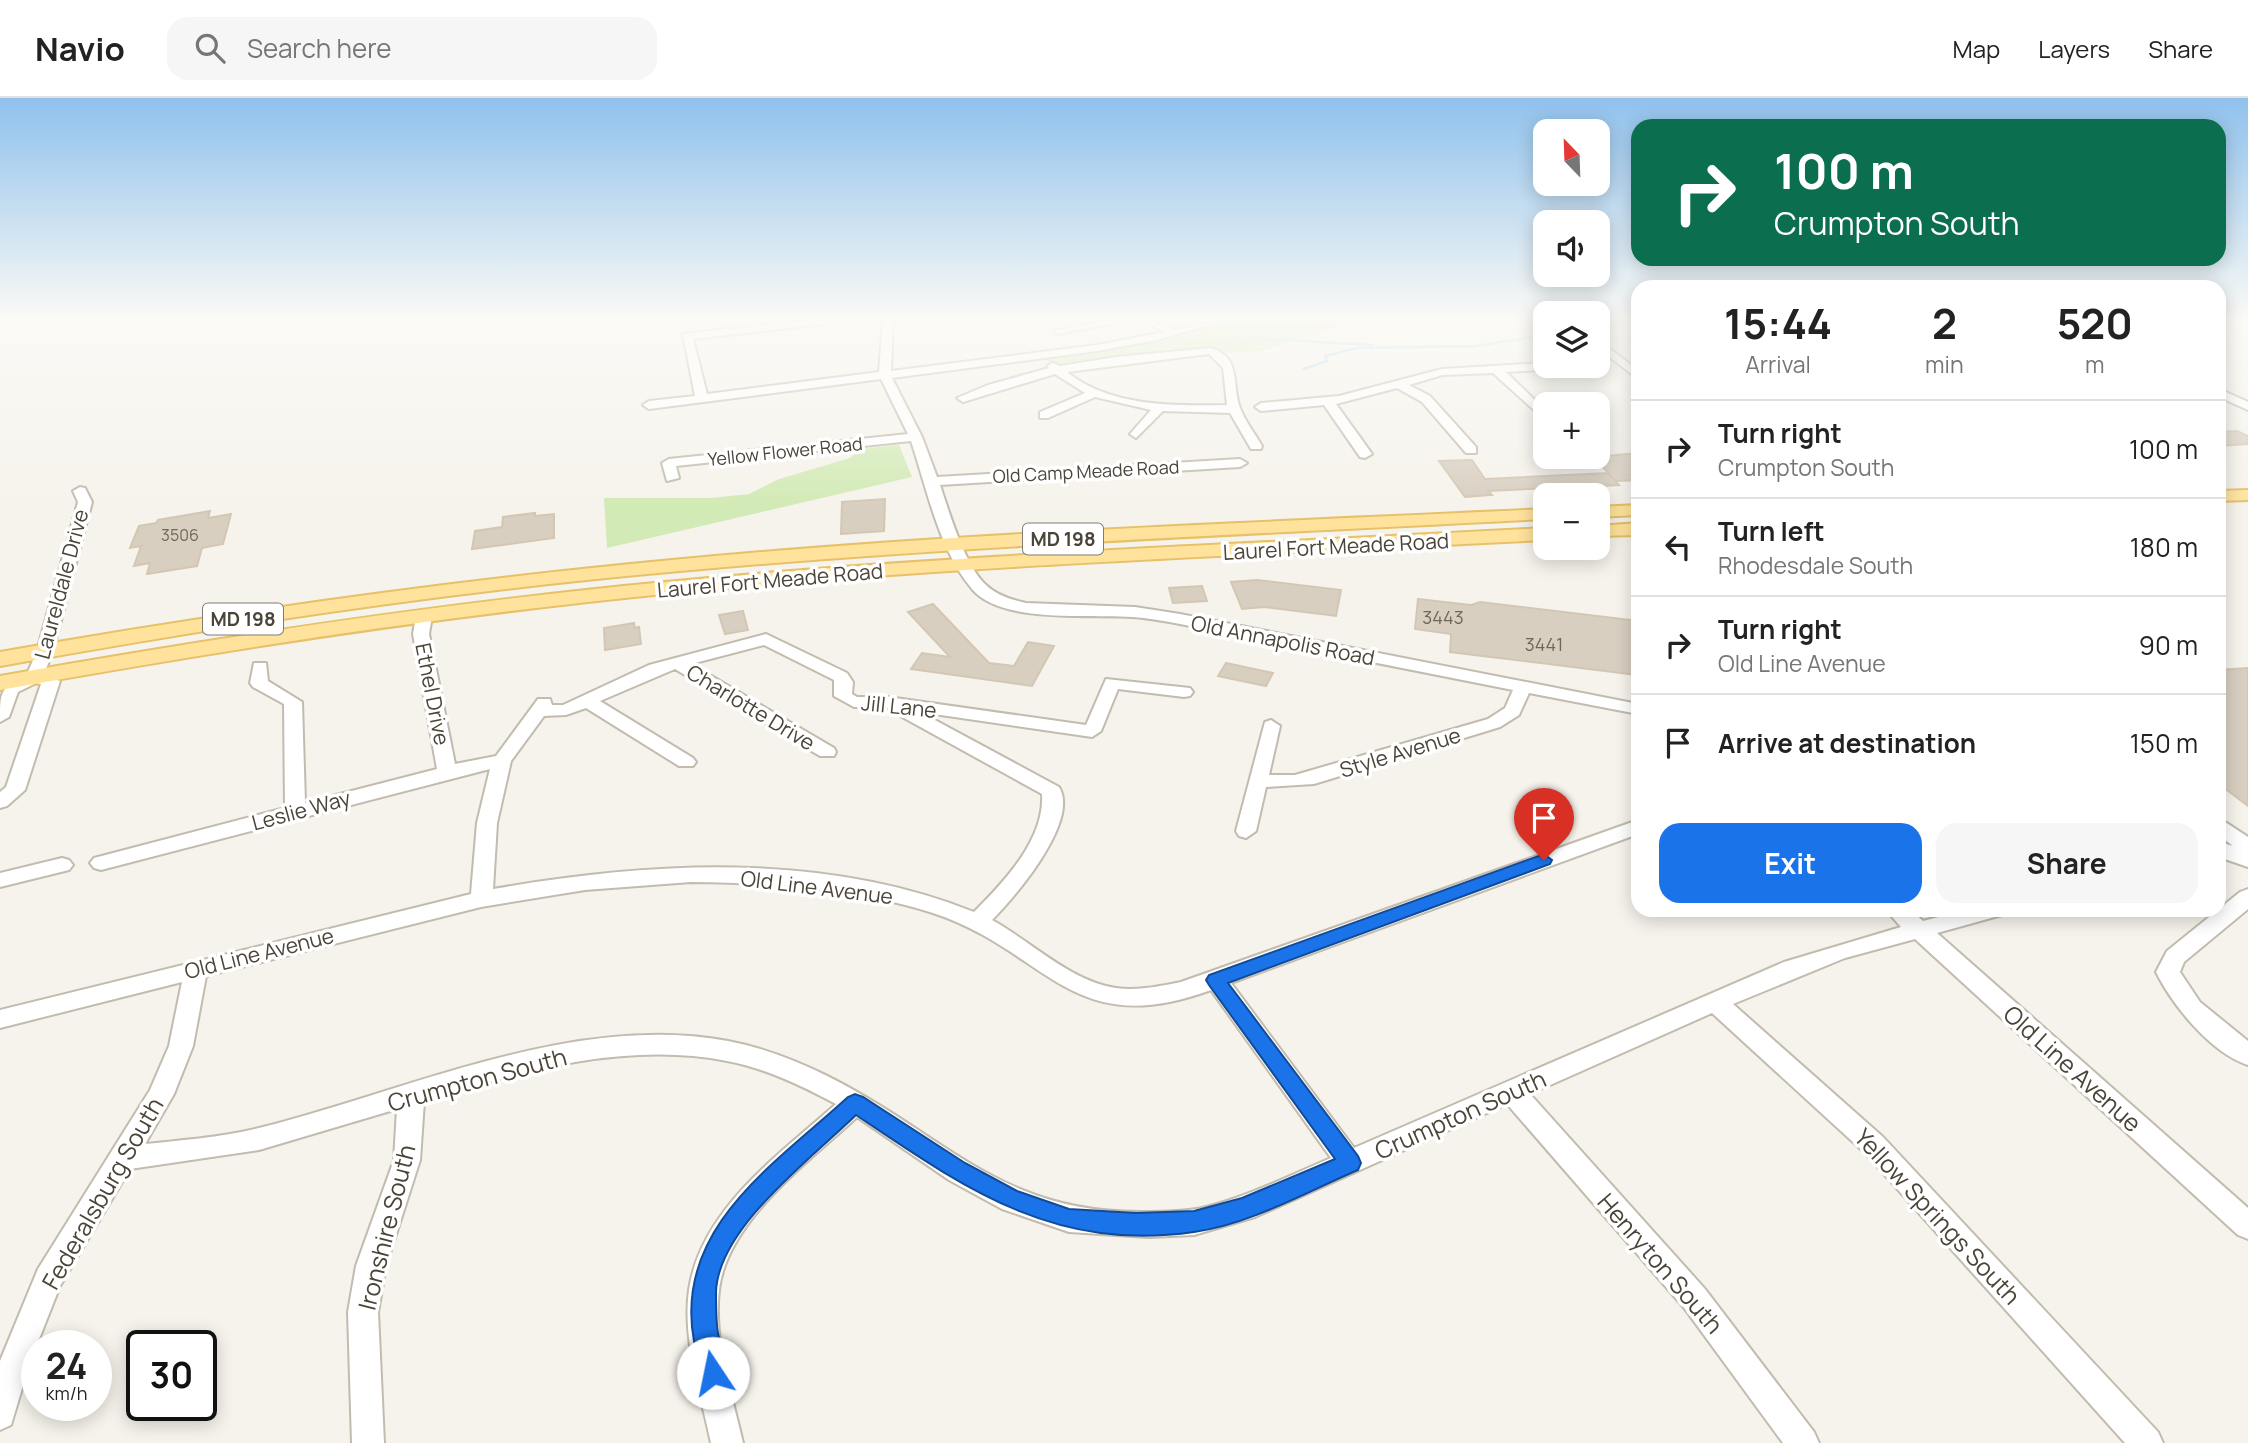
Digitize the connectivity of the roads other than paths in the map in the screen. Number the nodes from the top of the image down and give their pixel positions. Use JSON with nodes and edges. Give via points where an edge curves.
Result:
{"nodes":[{"id":1,"x":698,"y":382,"type":"edge"},
{"id":2,"x":826,"y":382,"type":"edge"},
{"id":3,"x":889,"y":382,"type":"edge"},
{"id":4,"x":1008,"y":382,"type":"edge"},
{"id":5,"x":1075,"y":382,"type":"edge"},
{"id":6,"x":1230,"y":382,"type":"edge"},
{"id":7,"x":1402,"y":382,"type":"edge"},
{"id":8,"x":1509,"y":382,"type":"edge"},
{"id":9,"x":1397,"y":383,"type":"junction"},
{"id":10,"x":2226,"y":387,"type":"edge"},
{"id":11,"x":1094,"y":393,"type":"junction"},
{"id":12,"x":2226,"y":396,"type":"edge"},
{"id":13,"x":2248,"y":397,"type":"edge"},
{"id":14,"x":702,"y":398,"type":"junction"},
{"id":15,"x":962,"y":398,"type":"dead end"},
{"id":16,"x":1328,"y":402,"type":"junction"},
{"id":17,"x":1533,"y":404,"type":"edge"},
{"id":18,"x":649,"y":405,"type":"dead end"},
{"id":19,"x":2248,"y":406,"type":"edge"},
{"id":20,"x":1160,"y":407,"type":"junction"},
{"id":21,"x":1261,"y":407,"type":"dead end"},
{"id":22,"x":1234,"y":409,"type":"junction"},
{"id":23,"x":1044,"y":415,"type":"dead end"},
{"id":24,"x":1136,"y":434,"type":"dead end"},
{"id":25,"x":916,"y":437,"type":"junction"},
{"id":26,"x":1256,"y":446,"type":"dead end"},
{"id":27,"x":1471,"y":450,"type":"dead end"},
{"id":28,"x":1365,"y":454,"type":"dead end"},
{"id":29,"x":1240,"y":463,"type":"dead end"},
{"id":30,"x":672,"y":478,"type":"dead end"},
{"id":31,"x":2248,"y":478,"type":"edge"},
{"id":32,"x":2226,"y":479,"type":"edge"},
{"id":33,"x":932,"y":481,"type":"junction"},
{"id":34,"x":80,"y":491,"type":"dead end"},
{"id":35,"x":2248,"y":495,"type":"edge"},
{"id":36,"x":2226,"y":496,"type":"edge"},
{"id":37,"x":1631,"y":510,"type":"edge"},
{"id":38,"x":1610,"y":511,"type":"edge"},
{"id":39,"x":1533,"y":515,"type":"edge"},
{"id":40,"x":1631,"y":529,"type":"edge"},
{"id":41,"x":1610,"y":530,"type":"edge"},
{"id":42,"x":1533,"y":535,"type":"edge"},
{"id":43,"x":954,"y":545,"type":"junction"},
{"id":44,"x":964,"y":566,"type":"junction"},
{"id":45,"x":424,"y":616,"type":"junction"},
{"id":46,"x":45,"y":651,"type":"junction"},
{"id":47,"x":0,"y":659,"type":"edge"},
{"id":48,"x":676,"y":662,"type":"junction"},
{"id":49,"x":260,"y":667,"type":"dead end"},
{"id":50,"x":34,"y":677,"type":"junction"},
{"id":51,"x":0,"y":683,"type":"edge"},
{"id":52,"x":1522,"y":688,"type":"junction"},
{"id":53,"x":1184,"y":692,"type":"dead end"},
{"id":54,"x":588,"y":701,"type":"junction"},
{"id":55,"x":888,"y":702,"type":"junction"},
{"id":56,"x":1631,"y":708,"type":"edge"},
{"id":57,"x":0,"y":717,"type":"edge"},
{"id":58,"x":1271,"y":726,"type":"dead end"},
{"id":59,"x":827,"y":752,"type":"dead end"},
{"id":60,"x":502,"y":761,"type":"junction"},
{"id":61,"x":686,"y":762,"type":"dead end"},
{"id":62,"x":447,"y":772,"type":"junction"},
{"id":63,"x":1258,"y":781,"type":"junction"},
{"id":64,"x":0,"y":802,"type":"edge"},
{"id":65,"x":295,"y":812,"type":"junction"},
{"id":66,"x":1631,"y":830,"type":"edge"},
{"id":67,"x":1246,"y":831,"type":"dead end"},
{"id":68,"x":2226,"y":839,"type":"edge"},
{"id":69,"x":2226,"y":842,"type":"edge"},
{"id":70,"x":2248,"y":848,"type":"edge"},
{"id":71,"x":2248,"y":860,"type":"edge"},
{"id":72,"x":101,"y":863,"type":"dead end"},
{"id":73,"x":62,"y":865,"type":"dead end"},
{"id":74,"x":0,"y":880,"type":"edge"},
{"id":75,"x":2248,"y":897,"type":"edge"},
{"id":76,"x":481,"y":899,"type":"junction"},
{"id":77,"x":2226,"y":915,"type":"edge"},
{"id":78,"x":1905,"y":917,"type":"edge"},
{"id":79,"x":1968,"y":917,"type":"edge"},
{"id":80,"x":2224,"y":917,"type":"edge"},
{"id":81,"x":977,"y":922,"type":"junction"},
{"id":82,"x":1920,"y":930,"type":"junction"},
{"id":83,"x":196,"y":969,"type":"junction"},
{"id":84,"x":1216,"y":980,"type":"junction"},
{"id":85,"x":1715,"y":1002,"type":"junction"},
{"id":86,"x":0,"y":1019,"type":"edge"},
{"id":87,"x":2248,"y":1055,"type":"edge"},
{"id":88,"x":1510,"y":1090,"type":"junction"},
{"id":89,"x":411,"y":1096,"type":"junction"},
{"id":90,"x":855,"y":1103,"type":"junction"},
{"id":91,"x":124,"y":1158,"type":"junction"},
{"id":92,"x":1350,"y":1163,"type":"junction"},
{"id":93,"x":2248,"y":1226,"type":"edge"},
{"id":94,"x":0,"y":1414,"type":"edge"},
{"id":95,"x":368,"y":1443,"type":"edge"},
{"id":96,"x":727,"y":1443,"type":"edge"},
{"id":97,"x":1803,"y":1443,"type":"edge"},
{"id":98,"x":2147,"y":1443,"type":"edge"}],
"edges":[{"from":1,"to":14,"type":"street"},
{"from":2,"to":14,"type":"street"},
{"from":3,"to":25,"type":"street","name":"Old Annapolis Road"},
{"from":4,"to":15,"type":"street"},
{"from":5,"to":11,"type":"street"},
{"from":6,"to":22,"type":"street"},
{"from":7,"to":9,"type":"street"},
{"from":8,"to":17,"type":"street"},
{"from":9,"to":16,"type":"street"},
{"from":9,"to":27,"type":"street","via":[[1426,399]]},
{"from":10,"to":13,"type":"street"},
{"from":11,"to":20,"type":"street"},
{"from":11,"to":23,"type":"street"},
{"from":12,"to":19,"type":"street"},
{"from":14,"to":18,"type":"street"},
{"from":16,"to":21,"type":"street"},
{"from":16,"to":28,"type":"street"},
{"from":20,"to":22,"type":"street"},
{"from":20,"to":24,"type":"street"},
{"from":22,"to":26,"type":"street"},
{"from":25,"to":30,"type":"street","name":"Yellow Flower Road","via":[[669,463]]},
{"from":25,"to":33,"type":"street","name":"Old Annapolis Road"},
{"from":29,"to":33,"type":"street","name":"Old Camp Meade Road"},
{"from":31,"to":32,"type":"main road"},
{"from":33,"to":43,"type":"street","name":"Old Annapolis Road"},
{"from":34,"to":46,"type":"street","name":"Laureldale Drive","via":[[85,502]]},
{"from":35,"to":36,"type":"main road"},
{"from":37,"to":38,"type":"main road"},
{"from":39,"to":43,"type":"main road","name":"Laurel Fort Meade Road","number":"MD 198"},
{"from":40,"to":41,"type":"main road"},
{"from":42,"to":44,"type":"main road","name":"Laurel Fort Meade Road","number":"MD 198"},
{"from":43,"to":44,"type":"street","name":"Old Annapolis Road"},
{"from":43,"to":46,"type":"main road","name":"Laurel Fort Meade Road","number":"MD 198","via":[[523,582],[329,606]]},
{"from":44,"to":45,"type":"main road","name":"Laurel Fort Meade Road","number":"MD 198","via":[[664,588]]},
{"from":44,"to":52,"type":"street","name":"Old Annapolis Road","via":[[992,598],[1026,608],[1135,612],[1180,619]]},
{"from":45,"to":50,"type":"main road","name":"Laurel Fort Meade Road","number":"MD 198"},
{"from":45,"to":62,"type":"street","name":"Ethel Drive","via":[[421,634]]},
{"from":46,"to":47,"type":"main road","name":"Laurel Fort Meade Road","number":"MD 198"},
{"from":46,"to":50,"type":"street","name":"Laureldale Drive"},
{"from":48,"to":54,"type":"street","name":"Jill Lane"},
{"from":48,"to":55,"type":"street","name":"Jill Lane","via":[[766,639],[841,677],[841,692],[848,700]]},
{"from":48,"to":59,"type":"street","name":"Charlotte Drive"},
{"from":49,"to":65,"type":"street","via":[[259,683],[293,702]]},
{"from":50,"to":51,"type":"main road","name":"Laurel Fort Meade Road","number":"MD 198"},
{"from":50,"to":57,"type":"street","via":[[10,689]]},
{"from":50,"to":64,"type":"street","via":[[51,681],[15,790]]},
{"from":52,"to":56,"type":"street","name":"Old Annapolis Road"},
{"from":52,"to":63,"type":"street","name":"Style Avenue","via":[[1513,711],[1494,723],[1314,778]]},
{"from":53,"to":55,"type":"street","name":"Jill Lane","via":[[1112,683],[1092,731]]},
{"from":54,"to":60,"type":"street","name":"Jill Lane","via":[[566,710],[542,706]]},
{"from":54,"to":61,"type":"street"},
{"from":55,"to":81,"type":"street","via":[[1052,791],[1052,811],[1030,860],[1000,901]]},
{"from":58,"to":63,"type":"street"},
{"from":60,"to":62,"type":"street","name":"Leslie Way"},
{"from":60,"to":76,"type":"street","name":"Jill Lane","via":[[487,823]]},
{"from":62,"to":65,"type":"street","name":"Leslie Way"},
{"from":63,"to":67,"type":"street"},
{"from":65,"to":72,"type":"street","name":"Leslie Way"},
{"from":66,"to":84,"type":"street","name":"Old Line Avenue"},
{"from":68,"to":70,"type":"street"},
{"from":69,"to":71,"type":"street"},
{"from":73,"to":74,"type":"street"},
{"from":75,"to":77,"type":"street"},
{"from":76,"to":81,"type":"street","name":"Old Line Avenue","via":[[600,880],[718,875],[849,887],[901,897]]},
{"from":76,"to":83,"type":"street","name":"Old Line Avenue"},
{"from":78,"to":82,"type":"street","name":"Old Line Avenue"},
{"from":79,"to":82,"type":"street","name":"Crumpton South"},
{"from":80,"to":87,"type":"street","via":[[2175,957],[2168,972],[2175,990],[2191,1008]]},
{"from":81,"to":84,"type":"street","name":"Old Line Avenue","via":[[1067,979],[1108,997],[1155,998]]},
{"from":82,"to":85,"type":"street","name":"Crumpton South","via":[[1840,951]]},
{"from":82,"to":93,"type":"street","name":"Old Line Avenue"},
{"from":83,"to":86,"type":"street","name":"Old Line Avenue"},
{"from":83,"to":91,"type":"street","name":"Federalsburg South","via":[[181,1046],[161,1094]]},
{"from":84,"to":92,"type":"street"},
{"from":85,"to":88,"type":"street","name":"Crumpton South"},
{"from":85,"to":98,"type":"street","name":"Yellow Springs South","via":[[1874,1145]]},
{"from":88,"to":92,"type":"street","name":"Crumpton South"},
{"from":88,"to":97,"type":"street","name":"Henryton South","via":[[1695,1299]]},
{"from":89,"to":90,"type":"street","name":"Crumpton South","via":[[573,1052],[679,1045],[734,1052],[792,1070]]},
{"from":89,"to":91,"type":"street","name":"Crumpton South","via":[[259,1139]]},
{"from":89,"to":95,"type":"street","name":"Ironshire South","via":[[407,1160],[371,1266],[363,1312]]},
{"from":90,"to":92,"type":"street","name":"Crumpton South","via":[[1010,1199],[1069,1219],[1194,1222],[1245,1208]]},
{"from":90,"to":96,"type":"street","via":[[747,1205],[711,1258],[704,1289],[704,1326]]},
{"from":91,"to":94,"type":"street","name":"Federalsburg South","via":[[48,1279]]}]}
